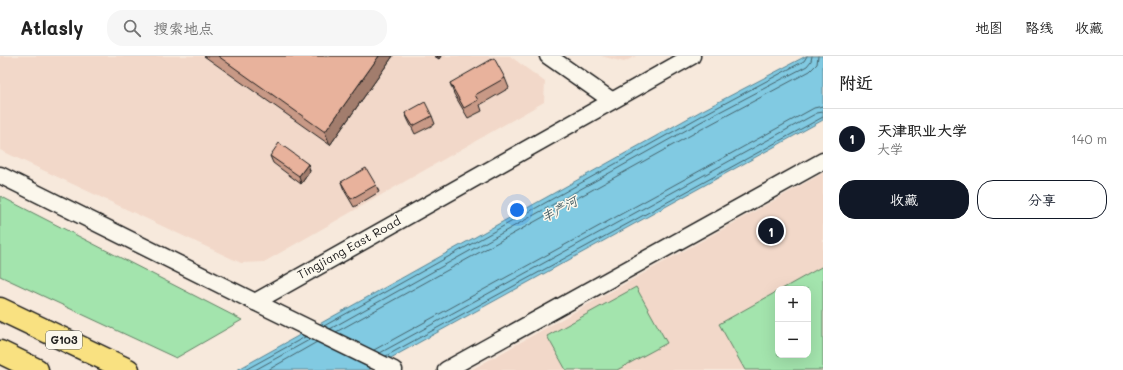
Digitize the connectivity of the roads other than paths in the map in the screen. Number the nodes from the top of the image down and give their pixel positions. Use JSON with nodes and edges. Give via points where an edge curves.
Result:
{"nodes":[{"id":1,"x":548,"y":56,"type":"edge"},
{"id":2,"x":692,"y":56,"type":"edge"},
{"id":3,"x":611,"y":100,"type":"junction"},
{"id":4,"x":823,"y":161,"type":"edge"},
{"id":5,"x":0,"y":175,"type":"edge"},
{"id":6,"x":254,"y":302,"type":"junction"},
{"id":7,"x":0,"y":309,"type":"edge"},
{"id":8,"x":0,"y":352,"type":"edge"},
{"id":9,"x":390,"y":368,"type":"edge"},
{"id":10,"x":37,"y":370,"type":"edge"},
{"id":11,"x":128,"y":370,"type":"edge"},
{"id":12,"x":446,"y":370,"type":"edge"}],
"edges":[{"from":1,"to":3,"type":"street"},
{"from":2,"to":3,"type":"street","name":"Tingjiang East Road"},
{"from":3,"to":6,"type":"street","name":"Tingjiang East Road"},
{"from":4,"to":12,"type":"street"},
{"from":5,"to":6,"type":"street"},
{"from":6,"to":9,"type":"street"},
{"from":7,"to":11,"type":"highway","number":"G103"},
{"from":8,"to":10,"type":"highway"}]}
